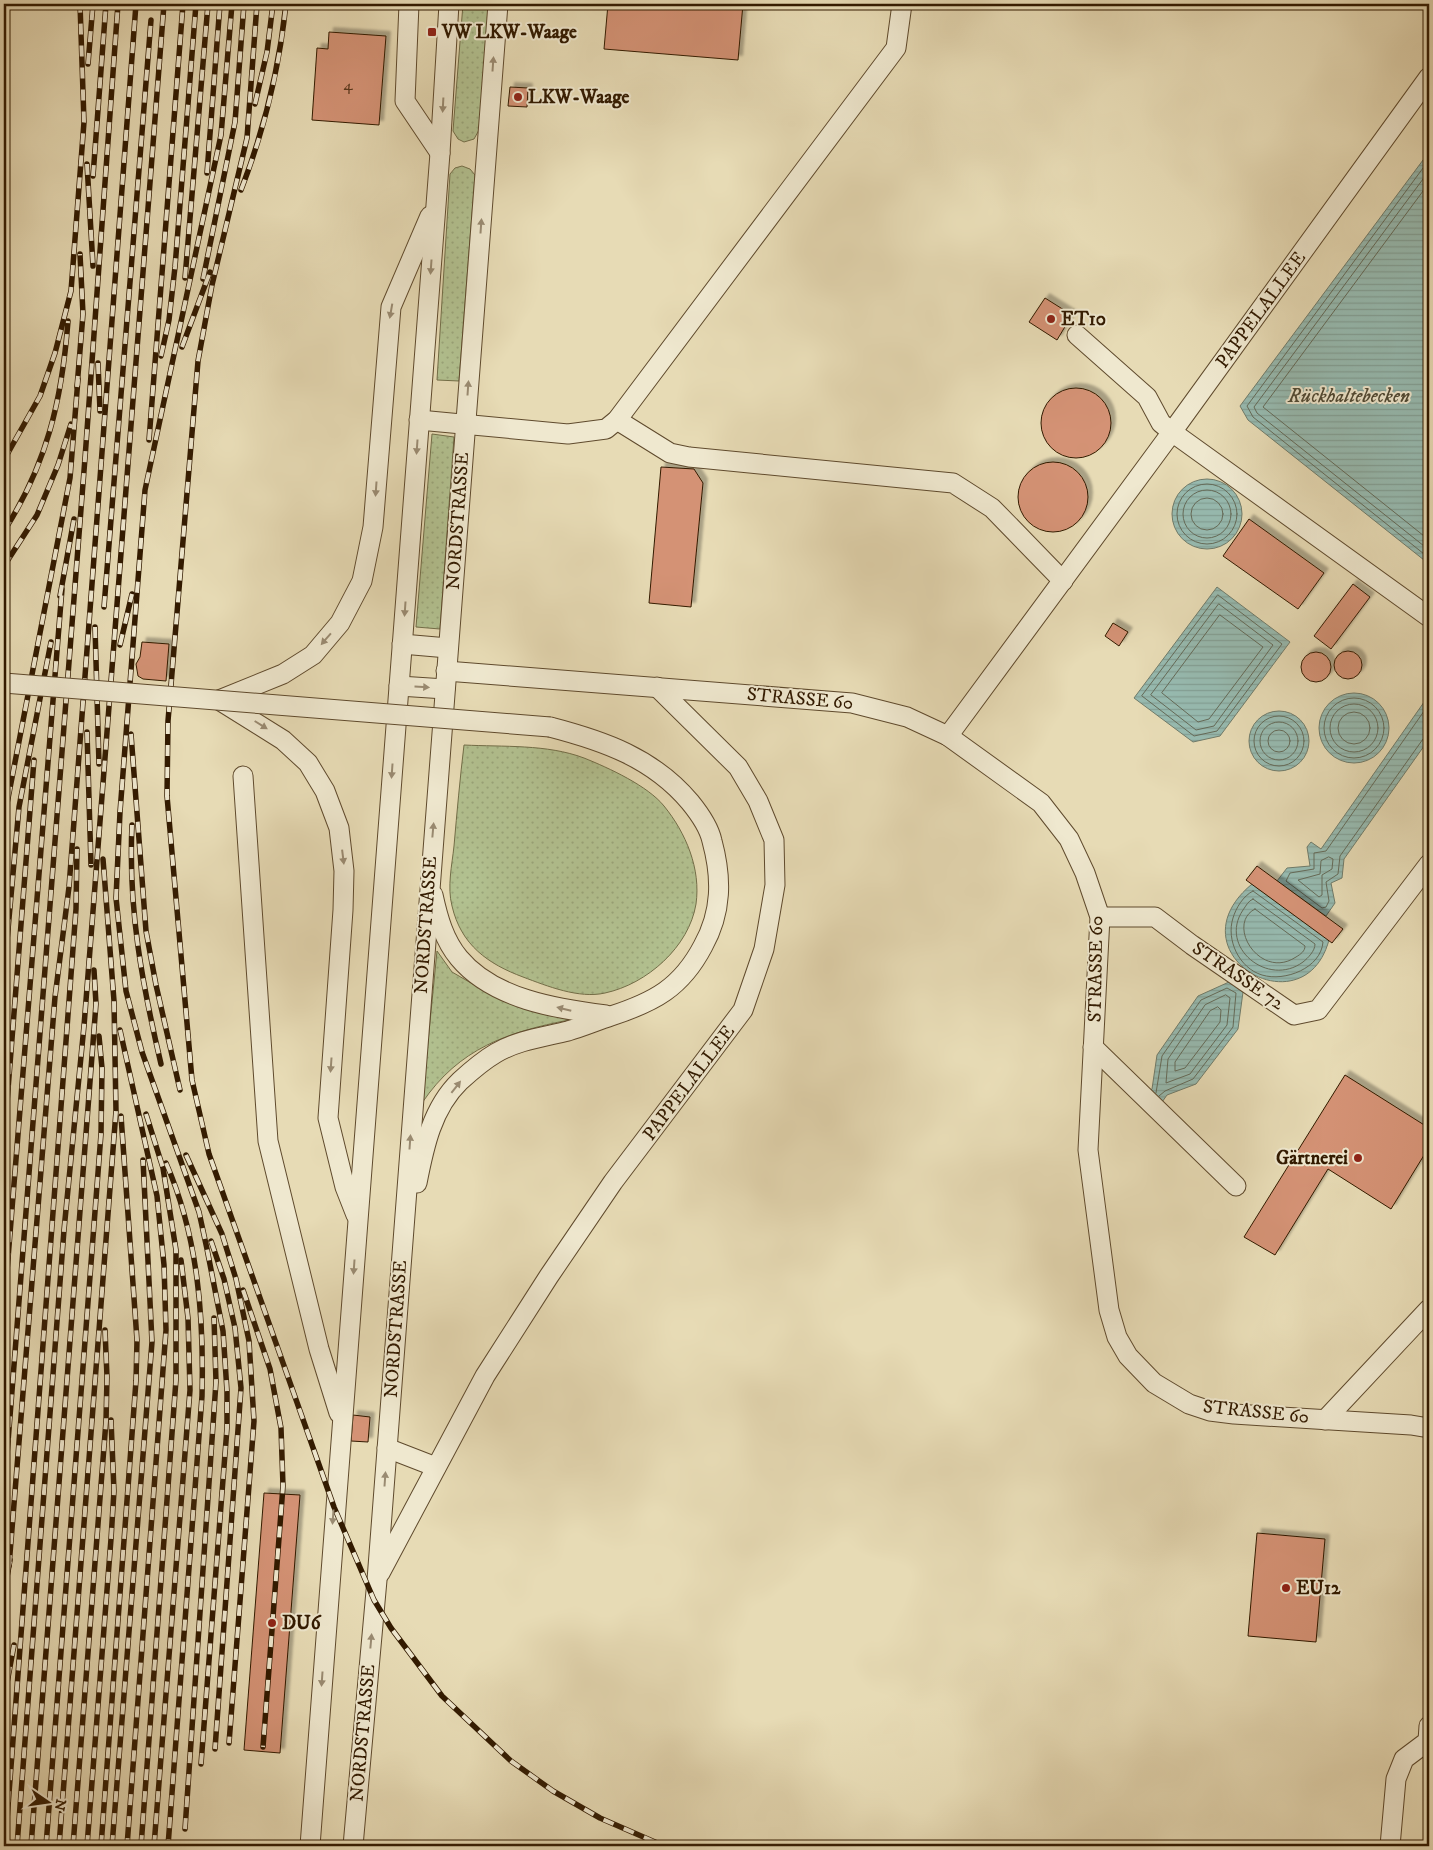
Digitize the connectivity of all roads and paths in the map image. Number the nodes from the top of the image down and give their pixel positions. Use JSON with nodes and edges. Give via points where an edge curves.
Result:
{"nodes":[{"id":1,"x":409,"y":4,"type":"edge"},
{"id":2,"x":449,"y":4,"type":"edge"},
{"id":3,"x":498,"y":4,"type":"edge"},
{"id":4,"x":902,"y":4,"type":"edge"},
{"id":5,"x":1429,"y":77,"type":"edge"},
{"id":6,"x":440,"y":153,"type":"junction"},
{"id":7,"x":436,"y":201,"type":"junction"},
{"id":8,"x":1077,"y":335,"type":"dead end"},
{"id":9,"x":419,"y":420,"type":"junction"},
{"id":10,"x":617,"y":420,"type":"junction"},
{"id":11,"x":465,"y":424,"type":"junction"},
{"id":12,"x":1172,"y":432,"type":"junction"},
{"id":13,"x":1063,"y":581,"type":"junction"},
{"id":14,"x":1429,"y":617,"type":"edge"},
{"id":15,"x":402,"y":644,"type":"junction"},
{"id":16,"x":448,"y":648,"type":"junction"},
{"id":17,"x":446,"y":680,"type":"junction"},
{"id":18,"x":4,"y":683,"type":"edge"},
{"id":19,"x":399,"y":686,"type":"junction"},
{"id":20,"x":657,"y":687,"type":"junction"},
{"id":21,"x":219,"y":700,"type":"junction"},
{"id":22,"x":948,"y":736,"type":"junction"},
{"id":23,"x":243,"y":776,"type":"dead end"},
{"id":24,"x":1429,"y":864,"type":"edge"},
{"id":25,"x":429,"y":878,"type":"junction"},
{"id":26,"x":1100,"y":917,"type":"junction"},
{"id":27,"x":612,"y":1016,"type":"junction"},
{"id":28,"x":1094,"y":1047,"type":"junction"},
{"id":29,"x":1236,"y":1186,"type":"dead end"},
{"id":30,"x":357,"y":1219,"type":"junction"},
{"id":31,"x":401,"y":1265,"type":"junction"},
{"id":32,"x":1429,"y":1309,"type":"edge"},
{"id":33,"x":1325,"y":1420,"type":"junction"},
{"id":34,"x":342,"y":1421,"type":"junction"},
{"id":35,"x":1429,"y":1428,"type":"edge"},
{"id":36,"x":387,"y":1448,"type":"junction"},
{"id":37,"x":436,"y":1468,"type":"junction"},
{"id":38,"x":377,"y":1580,"type":"junction"},
{"id":39,"x":1429,"y":1736,"type":"edge"},
{"id":40,"x":310,"y":1846,"type":"edge"},
{"id":41,"x":353,"y":1846,"type":"edge"},
{"id":42,"x":1390,"y":1846,"type":"edge"}],
"edges":[{"from":1,"to":6,"type":"street","via":[[405,100]]},
{"from":2,"to":6,"type":"street","one_way":true},
{"from":11,"to":3,"type":"street","name":"NORDSTRASSE","one_way":true},
{"from":4,"to":10,"type":"street","via":[[896,48]]},
{"from":5,"to":12,"type":"street","name":"PAPPELALLEE"},
{"from":6,"to":7,"type":"street"},
{"from":7,"to":9,"type":"street","one_way":true},
{"from":7,"to":21,"type":"street","one_way":true,"via":[[391,307],[373,527],[362,581],[340,623],[313,655],[283,674]]},
{"from":8,"to":12,"type":"street","via":[[1147,397],[1161,423]]},
{"from":9,"to":11,"type":"street"},
{"from":9,"to":15,"type":"street","one_way":true},
{"from":10,"to":11,"type":"street","via":[[606,428],[568,434]]},
{"from":10,"to":13,"type":"street","via":[[670,453],[689,457],[953,483],[992,508]]},
{"from":11,"to":16,"type":"street","name":"NORDSTRASSE"},
{"from":12,"to":13,"type":"street","name":"PAPPELALLEE"},
{"from":12,"to":14,"type":"street"},
{"from":13,"to":22,"type":"street","name":"PAPPELALLEE"},
{"from":15,"to":16,"type":"street"},
{"from":15,"to":19,"type":"street"},
{"from":16,"to":17,"type":"street","name":"NORDSTRASSE"},
{"from":19,"to":17,"type":"street","name":"STRASSE 60","one_way":true},
{"from":17,"to":20,"type":"street","name":"STRASSE 60"},
{"from":25,"to":17,"type":"street","name":"NORDSTRASSE","one_way":true},
{"from":18,"to":21,"type":"street","bridge":true},
{"from":19,"to":30,"type":"street","one_way":true},
{"from":20,"to":22,"type":"street","name":"STRASSE 60","via":[[852,703],[907,717]]},
{"from":20,"to":37,"type":"street","name":"PAPPELALLEE","via":[[738,767],[758,800],[774,840],[775,885],[764,949],[743,1010],[548,1276],[485,1376]]},
{"from":21,"to":27,"type":"street","bridge":true,"via":[[550,727],[630,754],[676,785],[698,812],[711,837],[719,868],[719,899],[713,928],[696,959],[677,983],[654,1000]]},
{"from":21,"to":30,"type":"street","one_way":true,"via":[[283,740],[308,763],[325,791],[339,828],[344,871],[328,1118],[345,1187]]},
{"from":22,"to":26,"type":"street","name":"STRASSE 60","via":[[1041,804],[1069,839],[1086,873]]},
{"from":23,"to":34,"type":"street","via":[[268,1141],[318,1349]]},
{"from":24,"to":26,"type":"street","name":"STRASSE 72","via":[[1318,1010],[1294,1015],[1156,917]]},
{"from":27,"to":25,"type":"street","one_way":true,"via":[[573,1011],[526,999],[476,974],[447,940],[437,916]]},
{"from":31,"to":25,"type":"street","name":"NORDSTRASSE","one_way":true},
{"from":26,"to":28,"type":"street","name":"STRASSE 60"},
{"from":31,"to":27,"type":"street","one_way":true,"via":[[425,1144],[434,1118],[459,1082],[496,1053],[534,1038]]},
{"from":28,"to":29,"type":"street"},
{"from":28,"to":33,"type":"street","name":"STRASSE 60","via":[[1088,1150],[1109,1310],[1117,1338],[1128,1356],[1154,1383],[1189,1404],[1210,1411]]},
{"from":30,"to":34,"type":"street","one_way":true},
{"from":31,"to":36,"type":"street","name":"NORDSTRASSE"},
{"from":32,"to":33,"type":"street"},
{"from":33,"to":35,"type":"street","name":"STRASSE 60"},
{"from":34,"to":40,"type":"street","one_way":true},
{"from":36,"to":37,"type":"street"},
{"from":38,"to":36,"type":"street","name":"NORDSTRASSE","one_way":true},
{"from":37,"to":38,"type":"street","name":"PAPPELALLEE"},
{"from":41,"to":38,"type":"street","name":"NORDSTRASSE","one_way":true},
{"from":39,"to":42,"type":"street","via":[[1404,1759],[1396,1779]]}]}
